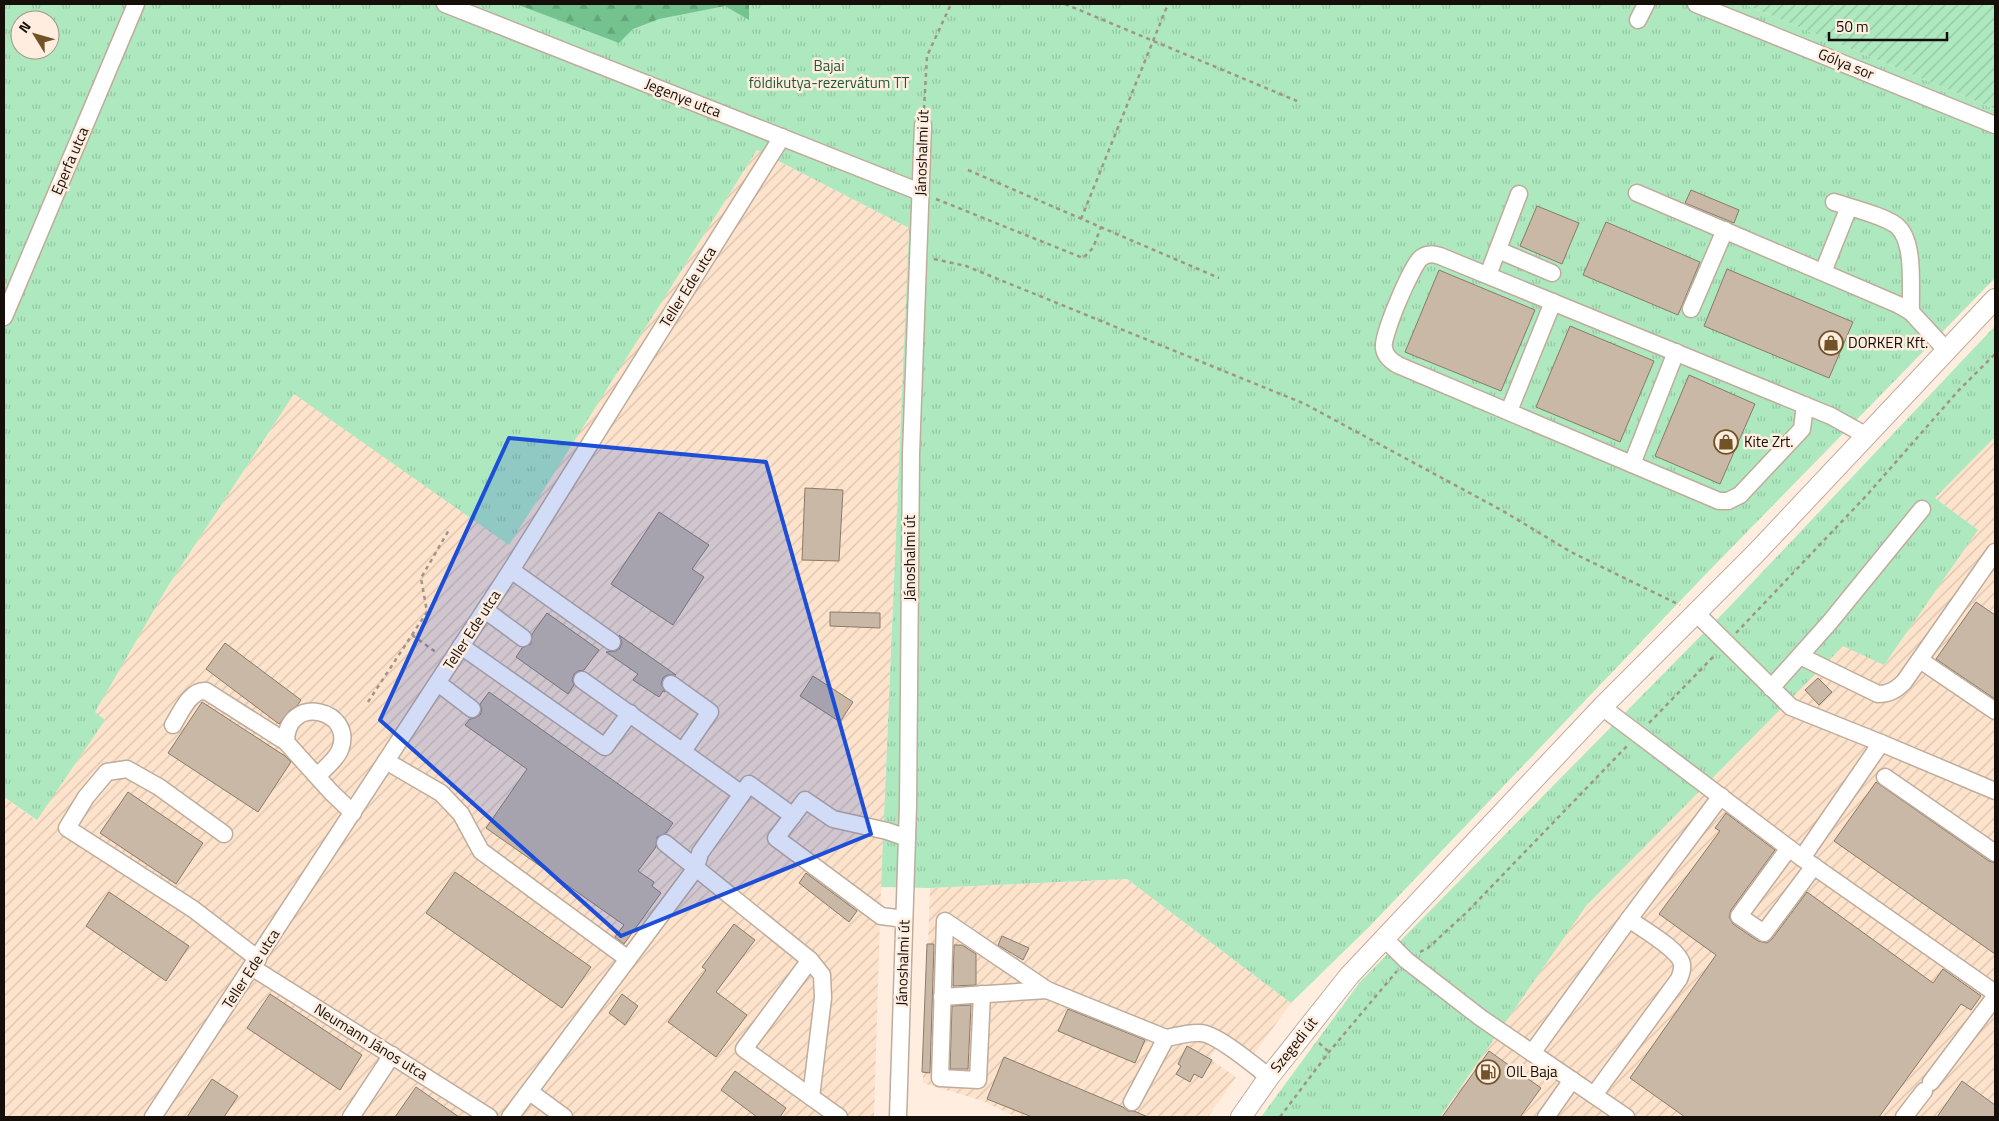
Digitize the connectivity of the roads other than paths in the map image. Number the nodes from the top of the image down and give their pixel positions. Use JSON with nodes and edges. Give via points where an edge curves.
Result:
{"nodes":[{"id":1,"x":136,"y":4,"type":"edge"},
{"id":2,"x":445,"y":4,"type":"edge"},
{"id":3,"x":1646,"y":4,"type":"edge"},
{"id":4,"x":1696,"y":4,"type":"edge"},
{"id":5,"x":1638,"y":20,"type":"dead end"},
{"id":6,"x":923,"y":125,"type":"road end"},
{"id":7,"x":1995,"y":125,"type":"edge"},
{"id":8,"x":782,"y":137,"type":"junction"},
{"id":9,"x":1637,"y":193,"type":"dead end"},
{"id":10,"x":1519,"y":194,"type":"dead end"},
{"id":11,"x":920,"y":200,"type":"junction"},
{"id":12,"x":1725,"y":230,"type":"junction"},
{"id":13,"x":1498,"y":250,"type":"junction"},
{"id":14,"x":1823,"y":272,"type":"junction"},
{"id":15,"x":1552,"y":273,"type":"dead end"},
{"id":16,"x":1488,"y":275,"type":"junction"},
{"id":17,"x":1995,"y":299,"type":"edge"},
{"id":18,"x":1553,"y":302,"type":"junction"},
{"id":19,"x":1692,"y":309,"type":"dead end"},
{"id":20,"x":1911,"y":312,"type":"junction"},
{"id":21,"x":4,"y":317,"type":"edge"},
{"id":22,"x":1947,"y":351,"type":"junction"},
{"id":23,"x":1676,"y":352,"type":"junction"},
{"id":24,"x":1805,"y":405,"type":"junction"},
{"id":25,"x":1509,"y":411,"type":"junction"},
{"id":26,"x":1867,"y":436,"type":"junction"},
{"id":27,"x":1632,"y":464,"type":"junction"},
{"id":28,"x":1922,"y":509,"type":"dead end"},
{"id":29,"x":1995,"y":552,"type":"edge"},
{"id":30,"x":511,"y":570,"type":"junction"},
{"id":31,"x":485,"y":610,"type":"junction"},
{"id":32,"x":1695,"y":612,"type":"junction"},
{"id":33,"x":522,"y":638,"type":"dead end"},
{"id":34,"x":612,"y":642,"type":"dead end"},
{"id":35,"x":462,"y":646,"type":"junction"},
{"id":36,"x":1800,"y":656,"type":"junction"},
{"id":37,"x":1920,"y":660,"type":"junction"},
{"id":38,"x":582,"y":680,"type":"dead end"},
{"id":39,"x":438,"y":683,"type":"junction"},
{"id":40,"x":671,"y":684,"type":"dead end"},
{"id":41,"x":1771,"y":688,"type":"junction"},
{"id":42,"x":1602,"y":707,"type":"junction"},
{"id":43,"x":472,"y":708,"type":"dead end"},
{"id":44,"x":1995,"y":711,"type":"edge"},
{"id":45,"x":630,"y":713,"type":"junction"},
{"id":46,"x":173,"y":725,"type":"dead end"},
{"id":47,"x":286,"y":742,"type":"junction"},
{"id":48,"x":1881,"y":743,"type":"junction"},
{"id":49,"x":683,"y":751,"type":"junction"},
{"id":50,"x":386,"y":761,"type":"junction"},
{"id":51,"x":317,"y":776,"type":"junction"},
{"id":52,"x":1885,"y":777,"type":"dead end"},
{"id":53,"x":1995,"y":791,"type":"edge"},
{"id":54,"x":742,"y":794,"type":"junction"},
{"id":55,"x":1721,"y":796,"type":"junction"},
{"id":56,"x":353,"y":812,"type":"junction"},
{"id":57,"x":792,"y":816,"type":"junction"},
{"id":58,"x":224,"y":834,"type":"dead end"},
{"id":59,"x":907,"y":838,"type":"junction"},
{"id":60,"x":665,"y":843,"type":"dead end"},
{"id":61,"x":1995,"y":853,"type":"edge"},
{"id":62,"x":1802,"y":857,"type":"junction"},
{"id":63,"x":696,"y":868,"type":"junction"},
{"id":64,"x":904,"y":919,"type":"junction"},
{"id":65,"x":1629,"y":919,"type":"junction"},
{"id":66,"x":1384,"y":938,"type":"junction"},
{"id":67,"x":628,"y":959,"type":"junction"},
{"id":68,"x":810,"y":960,"type":"junction"},
{"id":69,"x":255,"y":963,"type":"junction"},
{"id":70,"x":1047,"y":990,"type":"junction"},
{"id":71,"x":1995,"y":993,"type":"edge"},
{"id":72,"x":982,"y":994,"type":"junction"},
{"id":73,"x":942,"y":996,"type":"junction"},
{"id":74,"x":1995,"y":997,"type":"edge"},
{"id":75,"x":1166,"y":1038,"type":"junction"},
{"id":76,"x":1532,"y":1053,"type":"junction"},
{"id":77,"x":392,"y":1055,"type":"junction"},
{"id":78,"x":1270,"y":1076,"type":"junction"},
{"id":79,"x":1572,"y":1080,"type":"junction"},
{"id":80,"x":530,"y":1092,"type":"junction"},
{"id":81,"x":1594,"y":1095,"type":"junction"},
{"id":82,"x":811,"y":1097,"type":"junction"},
{"id":83,"x":1132,"y":1102,"type":"dead end"},
{"id":84,"x":153,"y":1117,"type":"edge"},
{"id":85,"x":351,"y":1117,"type":"edge"},
{"id":86,"x":489,"y":1117,"type":"edge"},
{"id":87,"x":510,"y":1117,"type":"edge"},
{"id":88,"x":564,"y":1117,"type":"edge"},
{"id":89,"x":839,"y":1117,"type":"edge"},
{"id":90,"x":898,"y":1117,"type":"edge"},
{"id":91,"x":1242,"y":1117,"type":"edge"},
{"id":92,"x":1546,"y":1117,"type":"edge"},
{"id":93,"x":1626,"y":1117,"type":"edge"},
{"id":94,"x":1904,"y":1117,"type":"edge"}],
"edges":[{"from":1,"to":21,"type":"street","name":"Eperfa utca"},
{"from":2,"to":8,"type":"street","name":"Jegenye utca"},
{"from":3,"to":5,"type":"street"},
{"from":4,"to":7,"type":"street","name":"Gólya sor"},
{"from":6,"to":11,"type":"street","name":"Jánoshalmi út"},
{"from":8,"to":11,"type":"street","name":"Jegenye utca"},
{"from":8,"to":30,"type":"street","name":"Teller Ede utca"},
{"from":9,"to":12,"type":"street"},
{"from":10,"to":13,"type":"street"},
{"from":11,"to":59,"type":"street","name":"Jánoshalmi út","via":[[911,454]]},
{"from":12,"to":14,"type":"street"},
{"from":12,"to":19,"type":"street"},
{"from":13,"to":15,"type":"street"},
{"from":13,"to":16,"type":"street"},
{"from":14,"to":20,"type":"street"},
{"from":14,"to":20,"type":"street","via":[[1842,205],[1890,221],[1899,227],[1909,249]]},
{"from":16,"to":18,"type":"street"},
{"from":16,"to":25,"type":"street","via":[[1434,254],[1421,258],[1414,266],[1384,336],[1383,347],[1388,357],[1398,365]]},
{"from":17,"to":22,"type":"main road","name":"Szegedi út"},
{"from":18,"to":23,"type":"street"},
{"from":18,"to":25,"type":"street"},
{"from":20,"to":22,"type":"street"},
{"from":22,"to":26,"type":"main road","name":"Szegedi út"},
{"from":23,"to":24,"type":"street"},
{"from":23,"to":27,"type":"street"},
{"from":24,"to":26,"type":"street"},
{"from":24,"to":27,"type":"street","via":[[1802,429],[1740,495],[1728,501],[1712,500]]},
{"from":25,"to":27,"type":"street"},
{"from":26,"to":32,"type":"main road","name":"Szegedi út"},
{"from":28,"to":36,"type":"street"},
{"from":29,"to":37,"type":"street"},
{"from":30,"to":31,"type":"street","name":"Teller Ede utca"},
{"from":30,"to":34,"type":"street"},
{"from":31,"to":33,"type":"street"},
{"from":31,"to":35,"type":"street","name":"Teller Ede utca"},
{"from":32,"to":41,"type":"street"},
{"from":32,"to":42,"type":"main road","name":"Szegedi út"},
{"from":35,"to":39,"type":"street","name":"Teller Ede utca"},
{"from":35,"to":45,"type":"street","via":[[605,747]]},
{"from":36,"to":37,"type":"street","via":[[1878,694],[1896,690]]},
{"from":36,"to":41,"type":"street"},
{"from":37,"to":44,"type":"street"},
{"from":38,"to":45,"type":"street"},
{"from":39,"to":43,"type":"street"},
{"from":39,"to":50,"type":"street","name":"Teller Ede utca"},
{"from":40,"to":49,"type":"street","via":[[710,712]]},
{"from":41,"to":48,"type":"street","via":[[1791,707]]},
{"from":42,"to":55,"type":"street"},
{"from":42,"to":66,"type":"main road","name":"Szegedi út"},
{"from":45,"to":49,"type":"street"},
{"from":46,"to":47,"type":"street","via":[[193,695],[206,691]]},
{"from":47,"to":51,"type":"street"},
{"from":47,"to":51,"type":"street","via":[[291,724],[301,714],[315,711],[333,718],[340,730],[340,748]]},
{"from":48,"to":53,"type":"street"},
{"from":48,"to":62,"type":"street"},
{"from":49,"to":54,"type":"street"},
{"from":50,"to":56,"type":"street","name":"Teller Ede utca"},
{"from":50,"to":67,"type":"street","via":[[441,793],[462,814],[481,851]]},
{"from":51,"to":56,"type":"street"},
{"from":52,"to":61,"type":"street"},
{"from":54,"to":57,"type":"street","via":[[749,784]]},
{"from":54,"to":63,"type":"street","via":[[700,853]]},
{"from":55,"to":62,"type":"street"},
{"from":55,"to":65,"type":"street"},
{"from":56,"to":69,"type":"street","name":"Teller Ede utca"},
{"from":57,"to":59,"type":"street","via":[[805,800],[833,819]]},
{"from":57,"to":64,"type":"street","via":[[776,838],[881,916]]},
{"from":58,"to":69,"type":"street","name":"Neumann János utca","via":[[127,769],[108,772],[86,797],[67,828],[193,909]]},
{"from":59,"to":64,"type":"street","name":"Jánoshalmi út"},
{"from":60,"to":63,"type":"street"},
{"from":62,"to":71,"type":"street"},
{"from":63,"to":67,"type":"street"},
{"from":63,"to":68,"type":"street"},
{"from":64,"to":90,"type":"street","name":"Jánoshalmi út"},
{"from":65,"to":76,"type":"street"},
{"from":65,"to":81,"type":"street","via":[[1673,950],[1682,964],[1682,972]]},
{"from":66,"to":76,"type":"street","via":[[1406,960]]},
{"from":66,"to":78,"type":"main road","name":"Szegedi út","via":[[1349,976]]},
{"from":67,"to":80,"type":"street"},
{"from":68,"to":82,"type":"street","via":[[822,975],[823,998]]},
{"from":68,"to":82,"type":"street","via":[[744,1049]]},
{"from":69,"to":77,"type":"street","name":"Neumann János utca"},
{"from":69,"to":84,"type":"street","name":"Teller Ede utca"},
{"from":70,"to":72,"type":"street"},
{"from":70,"to":73,"type":"street","via":[[945,921]]},
{"from":70,"to":75,"type":"street"},
{"from":72,"to":73,"type":"street"},
{"from":72,"to":73,"type":"street","via":[[978,1080],[940,1078]]},
{"from":74,"to":94,"type":"street"},
{"from":75,"to":78,"type":"street","via":[[1206,1033]]},
{"from":75,"to":83,"type":"street"},
{"from":76,"to":79,"type":"street"},
{"from":77,"to":85,"type":"street"},
{"from":77,"to":86,"type":"street","name":"Neumann János utca"},
{"from":78,"to":91,"type":"main road","name":"Szegedi út"},
{"from":79,"to":81,"type":"street"},
{"from":79,"to":92,"type":"street"},
{"from":80,"to":87,"type":"street"},
{"from":80,"to":88,"type":"street"},
{"from":81,"to":93,"type":"street"},
{"from":82,"to":89,"type":"street"}]}
